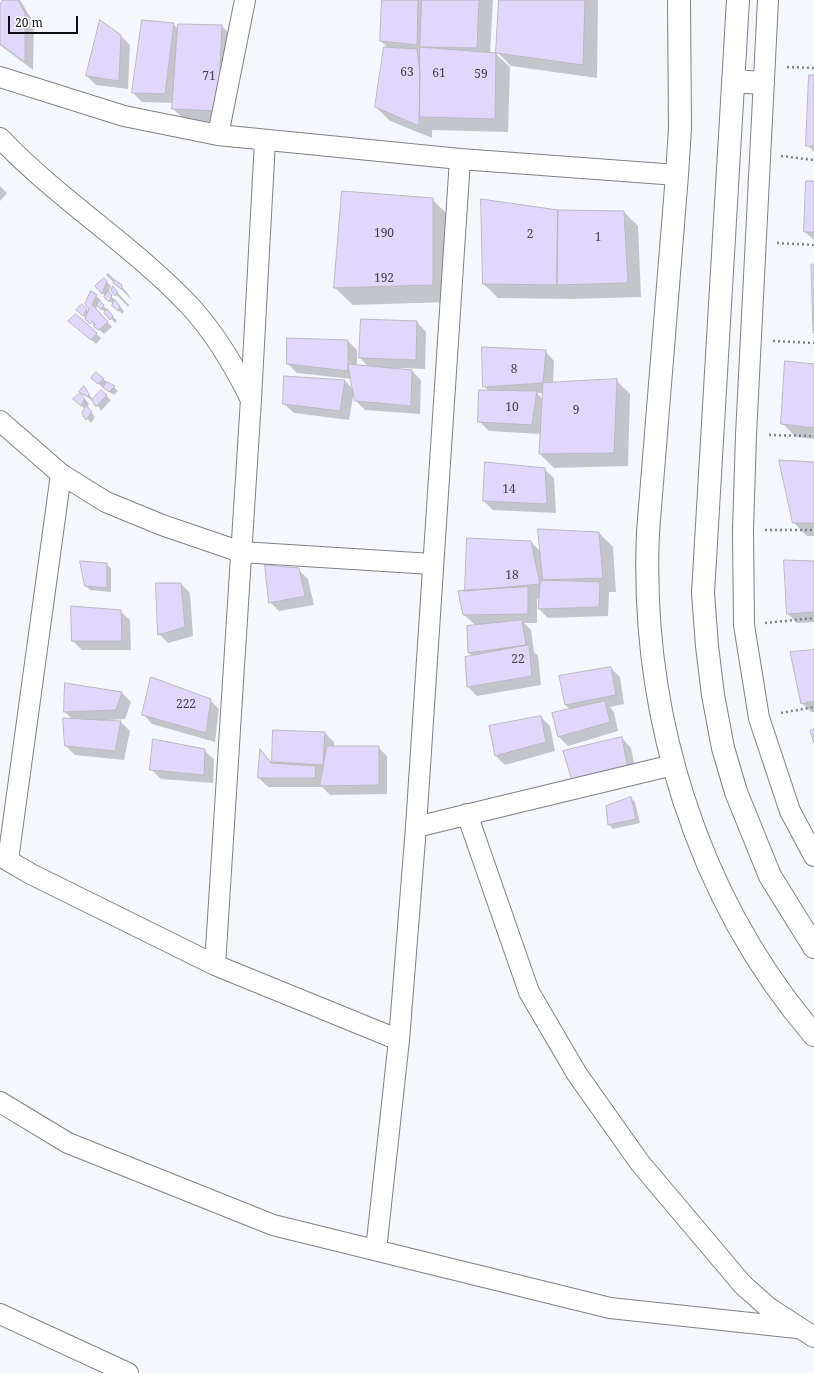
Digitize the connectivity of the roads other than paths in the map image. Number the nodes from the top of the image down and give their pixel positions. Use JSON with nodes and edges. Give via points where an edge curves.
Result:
{"nodes":[{"id":1,"x":245,"y":0,"type":"edge"},
{"id":2,"x":679,"y":0,"type":"edge"},
{"id":3,"x":738,"y":0,"type":"edge"},
{"id":4,"x":768,"y":0,"type":"edge"},
{"id":5,"x":764,"y":74,"type":"junction"},
{"id":6,"x":0,"y":77,"type":"edge"},
{"id":7,"x":733,"y":81,"type":"junction"},
{"id":8,"x":218,"y":135,"type":"junction"},
{"id":9,"x":0,"y":138,"type":"edge"},
{"id":10,"x":265,"y":141,"type":"junction"},
{"id":11,"x":460,"y":159,"type":"junction"},
{"id":12,"x":678,"y":175,"type":"junction"},
{"id":13,"x":251,"y":399,"type":"junction"},
{"id":14,"x":0,"y":421,"type":"edge"},
{"id":15,"x":61,"y":474,"type":"junction"},
{"id":16,"x":241,"y":552,"type":"junction"},
{"id":17,"x":432,"y":564,"type":"junction"},
{"id":18,"x":673,"y":765,"type":"junction"},
{"id":19,"x":467,"y":814,"type":"junction"},
{"id":20,"x":416,"y":826,"type":"junction"},
{"id":21,"x":814,"y":856,"type":"edge"},
{"id":22,"x":4,"y":858,"type":"edge"},
{"id":23,"x":814,"y":947,"type":"edge"},
{"id":24,"x":215,"y":965,"type":"junction"},
{"id":25,"x":814,"y":1036,"type":"edge"},
{"id":26,"x":399,"y":1040,"type":"junction"},
{"id":27,"x":0,"y":1102,"type":"edge"},
{"id":28,"x":376,"y":1250,"type":"junction"},
{"id":29,"x":0,"y":1314,"type":"edge"},
{"id":30,"x":806,"y":1333,"type":"edge"},
{"id":31,"x":128,"y":1373,"type":"edge"}],
"edges":[{"from":1,"to":8,"type":"street"},
{"from":2,"to":12,"type":"street"},
{"from":3,"to":7,"type":"street"},
{"from":4,"to":5,"type":"street"},
{"from":5,"to":7,"type":"street"},
{"from":5,"to":21,"type":"street","via":[[746,435],[744,625],[759,718],[790,811]]},
{"from":6,"to":8,"type":"street","via":[[124,116]]},
{"from":7,"to":23,"type":"street","via":[[704,593],[707,646],[723,748],[736,792],[770,876]]},
{"from":8,"to":10,"type":"street"},
{"from":9,"to":13,"type":"street","via":[[22,162],[189,305],[219,343]]},
{"from":10,"to":11,"type":"street"},
{"from":10,"to":13,"type":"street"},
{"from":11,"to":12,"type":"street"},
{"from":11,"to":17,"type":"street"},
{"from":12,"to":18,"type":"street","via":[[646,577],[654,678]]},
{"from":13,"to":16,"type":"street"},
{"from":14,"to":15,"type":"street"},
{"from":15,"to":16,"type":"street","via":[[106,502],[162,525]]},
{"from":15,"to":22,"type":"street"},
{"from":16,"to":17,"type":"street"},
{"from":16,"to":24,"type":"street"},
{"from":17,"to":20,"type":"street"},
{"from":18,"to":19,"type":"street"},
{"from":18,"to":25,"type":"street","via":[[688,814],[732,914],[757,956]]},
{"from":19,"to":20,"type":"street"},
{"from":19,"to":30,"type":"street","via":[[529,992],[576,1074],[640,1163],[743,1285],[769,1308]]},
{"from":20,"to":26,"type":"street"},
{"from":22,"to":24,"type":"street","via":[[31,874]]},
{"from":24,"to":26,"type":"street"},
{"from":26,"to":28,"type":"street"},
{"from":27,"to":28,"type":"street","via":[[68,1143],[273,1225]]},
{"from":28,"to":30,"type":"street","via":[[610,1308]]},
{"from":29,"to":31,"type":"street"}]}
